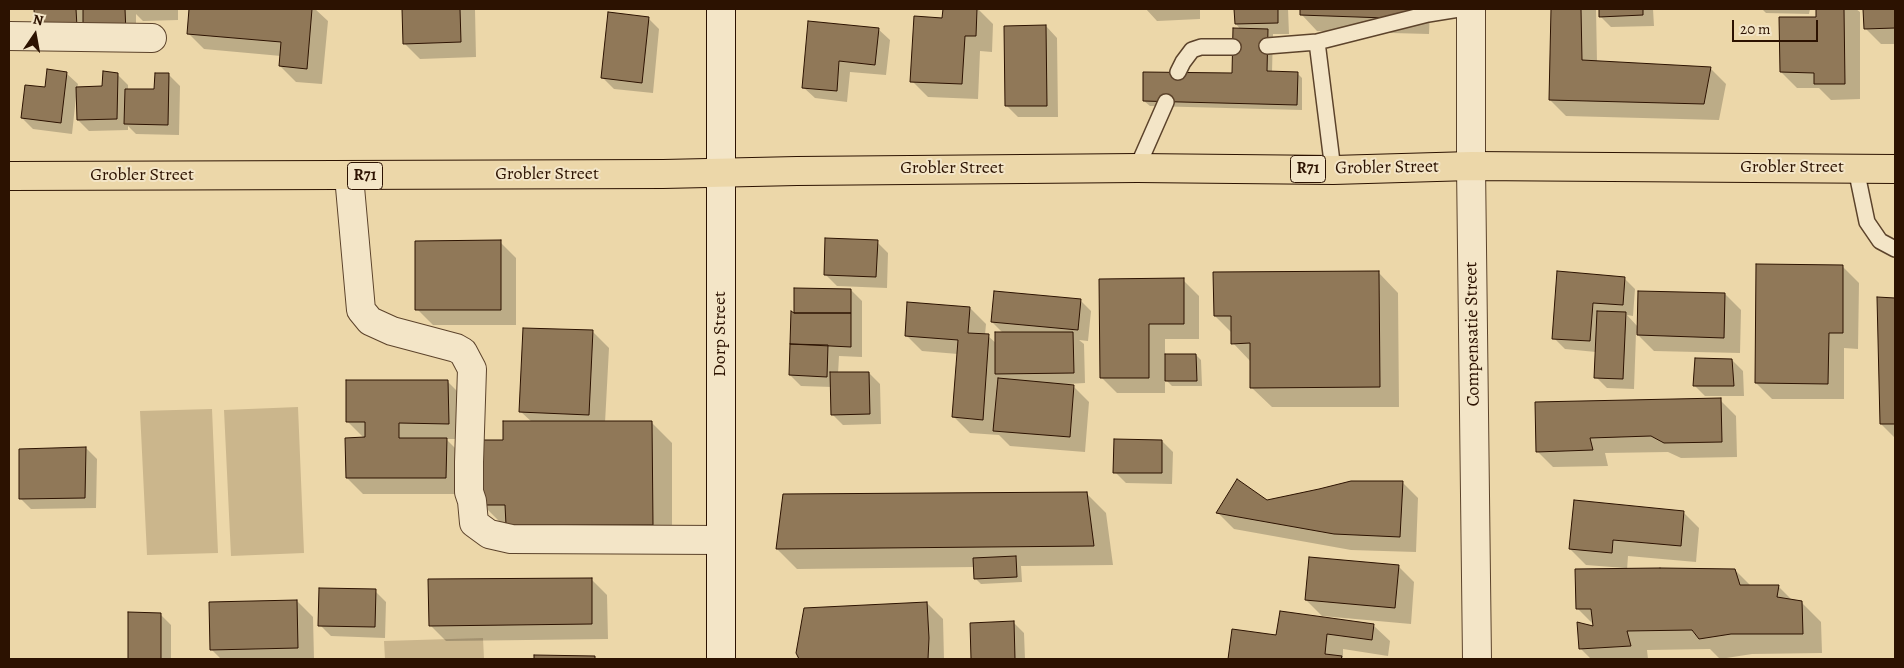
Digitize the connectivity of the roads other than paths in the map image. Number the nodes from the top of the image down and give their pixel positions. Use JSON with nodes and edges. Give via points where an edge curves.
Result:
{"nodes":[{"id":1,"x":721,"y":9,"type":"edge"},
{"id":2,"x":1459,"y":9,"type":"edge"},
{"id":3,"x":1472,"y":9,"type":"edge"},
{"id":4,"x":9,"y":36,"type":"edge"},
{"id":5,"x":152,"y":38,"type":"dead end"},
{"id":6,"x":1317,"y":42,"type":"junction"},
{"id":7,"x":1267,"y":46,"type":"dead end"},
{"id":8,"x":1233,"y":47,"type":"dead end"},
{"id":9,"x":1178,"y":72,"type":"dead end"},
{"id":10,"x":1166,"y":102,"type":"dead end"},
{"id":11,"x":1471,"y":166,"type":"junction"},
{"id":12,"x":1137,"y":168,"type":"junction"},
{"id":13,"x":1856,"y":169,"type":"junction"},
{"id":14,"x":1895,"y":169,"type":"edge"},
{"id":15,"x":1333,"y":170,"type":"junction"},
{"id":16,"x":721,"y":172,"type":"junction"},
{"id":17,"x":9,"y":176,"type":"edge"},
{"id":18,"x":349,"y":176,"type":"junction"},
{"id":19,"x":1895,"y":250,"type":"edge"},
{"id":20,"x":721,"y":540,"type":"junction"},
{"id":21,"x":720,"y":659,"type":"edge"},
{"id":22,"x":1477,"y":659,"type":"edge"}],
"edges":[{"from":1,"to":16,"type":"street","name":"Dorp Street"},
{"from":2,"to":6,"type":"lane"},
{"from":3,"to":11,"type":"street","name":"Compensatie Street"},
{"from":4,"to":5,"type":"street"},
{"from":6,"to":7,"type":"lane"},
{"from":6,"to":15,"type":"lane"},
{"from":8,"to":9,"type":"lane","via":[[1192,50]]},
{"from":10,"to":12,"type":"lane"},
{"from":11,"to":13,"type":"main road","name":"Grobler Street","number":"R71"},
{"from":11,"to":15,"type":"main road","name":"Grobler Street","number":"R71"},
{"from":11,"to":22,"type":"street","name":"Compensatie Street"},
{"from":12,"to":15,"type":"main road","name":"Grobler Street","number":"R71"},
{"from":12,"to":16,"type":"main road","name":"Grobler Street","number":"R71"},
{"from":13,"to":14,"type":"main road","name":"Grobler Street","number":"R71"},
{"from":13,"to":19,"type":"lane","via":[[1867,222],[1880,241]]},
{"from":16,"to":18,"type":"main road","name":"Grobler Street","number":"R71"},
{"from":16,"to":20,"type":"street","name":"Dorp Street"},
{"from":17,"to":18,"type":"main road","name":"Grobler Street","number":"R71"},
{"from":18,"to":20,"type":"street","via":[[361,310],[370,321],[392,331],[463,352],[472,369],[469,492],[474,522],[489,534],[511,539]]},
{"from":20,"to":21,"type":"street","name":"Dorp Street"}]}
